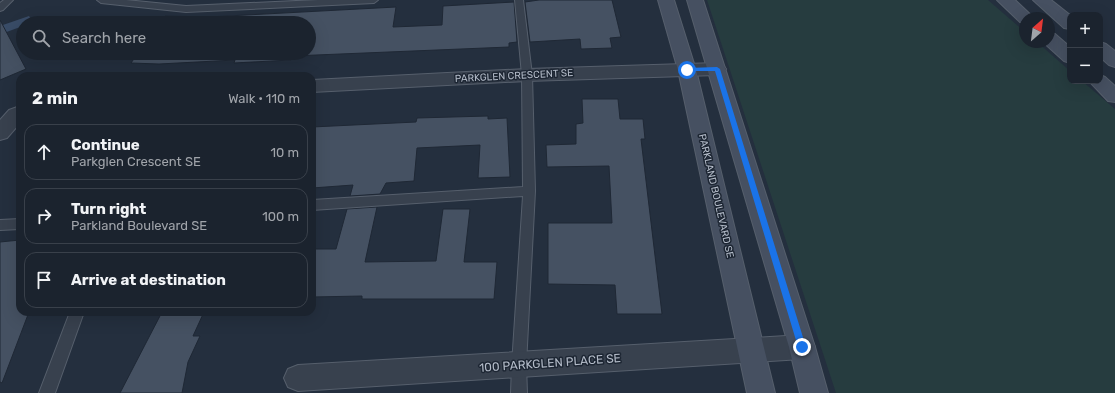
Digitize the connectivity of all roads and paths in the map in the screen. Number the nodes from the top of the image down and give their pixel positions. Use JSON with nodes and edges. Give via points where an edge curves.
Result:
{"nodes":[{"id":1,"x":9,"y":0,"type":"edge"},
{"id":2,"x":101,"y":0,"type":"edge"},
{"id":3,"x":374,"y":0,"type":"edge"},
{"id":4,"x":518,"y":0,"type":"edge"},
{"id":5,"x":666,"y":0,"type":"edge"},
{"id":6,"x":695,"y":0,"type":"edge"},
{"id":7,"x":1005,"y":0,"type":"edge"},
{"id":8,"x":1041,"y":0,"type":"edge"},
{"id":9,"x":0,"y":8,"type":"edge"},
{"id":10,"x":1019,"y":12,"type":"edge"},
{"id":11,"x":1067,"y":22,"type":"edge"},
{"id":12,"x":1055,"y":43,"type":"edge"},
{"id":13,"x":1103,"y":51,"type":"edge"},
{"id":14,"x":1067,"y":54,"type":"edge"},
{"id":15,"x":1115,"y":61,"type":"edge"},
{"id":16,"x":717,"y":69,"type":"junction"},
{"id":17,"x":687,"y":70,"type":"junction"},
{"id":18,"x":527,"y":75,"type":"junction"},
{"id":19,"x":1101,"y":84,"type":"edge"},
{"id":20,"x":316,"y":86,"type":"edge"},
{"id":21,"x":1115,"y":96,"type":"edge"},
{"id":22,"x":16,"y":115,"type":"edge"},
{"id":23,"x":0,"y":133,"type":"edge"},
{"id":24,"x":529,"y":191,"type":"junction"},
{"id":25,"x":316,"y":205,"type":"edge"},
{"id":26,"x":16,"y":224,"type":"edge"},
{"id":27,"x":0,"y":225,"type":"edge"},
{"id":28,"x":76,"y":316,"type":"edge"},
{"id":29,"x":802,"y":347,"type":"junction"},
{"id":30,"x":751,"y":349,"type":"junction"},
{"id":31,"x":519,"y":365,"type":"junction"},
{"id":32,"x":298,"y":378,"type":"dead end"},
{"id":33,"x":47,"y":393,"type":"edge"},
{"id":34,"x":519,"y":393,"type":"edge"},
{"id":35,"x":761,"y":393,"type":"edge"},
{"id":36,"x":814,"y":393,"type":"edge"}],
"edges":[{"from":1,"to":9,"type":"lane"},
{"from":2,"to":3,"type":"lane","via":[[186,9]]},
{"from":4,"to":18,"type":"lane"},
{"from":5,"to":17,"type":"street","name":"PARKLAND BOULEVARD SE"},
{"from":6,"to":16,"type":"street"},
{"from":7,"to":10,"type":"street"},
{"from":8,"to":11,"type":"street"},
{"from":12,"to":14,"type":"street"},
{"from":13,"to":15,"type":"street"},
{"from":16,"to":17,"type":"street","name":"PARKGLEN CRESCENT SE"},
{"from":16,"to":29,"type":"street"},
{"from":17,"to":18,"type":"street","name":"PARKGLEN CRESCENT SE"},
{"from":17,"to":30,"type":"street","name":"PARKLAND BOULEVARD SE"},
{"from":18,"to":20,"type":"street","name":"PARKGLEN CRESCENT SE"},
{"from":18,"to":24,"type":"lane"},
{"from":19,"to":21,"type":"street"},
{"from":22,"to":23,"type":"street"},
{"from":24,"to":25,"type":"lane"},
{"from":24,"to":31,"type":"lane"},
{"from":26,"to":27,"type":"lane"},
{"from":28,"to":33,"type":"lane"},
{"from":29,"to":30,"type":"street","name":"100 PARKGLEN PLACE SE"},
{"from":29,"to":36,"type":"street"},
{"from":30,"to":31,"type":"street","name":"100 PARKGLEN PLACE SE"},
{"from":30,"to":35,"type":"street","name":"PARKLAND BOULEVARD SE"},
{"from":31,"to":32,"type":"street","name":"100 PARKGLEN PLACE SE"},
{"from":31,"to":34,"type":"lane"}]}
